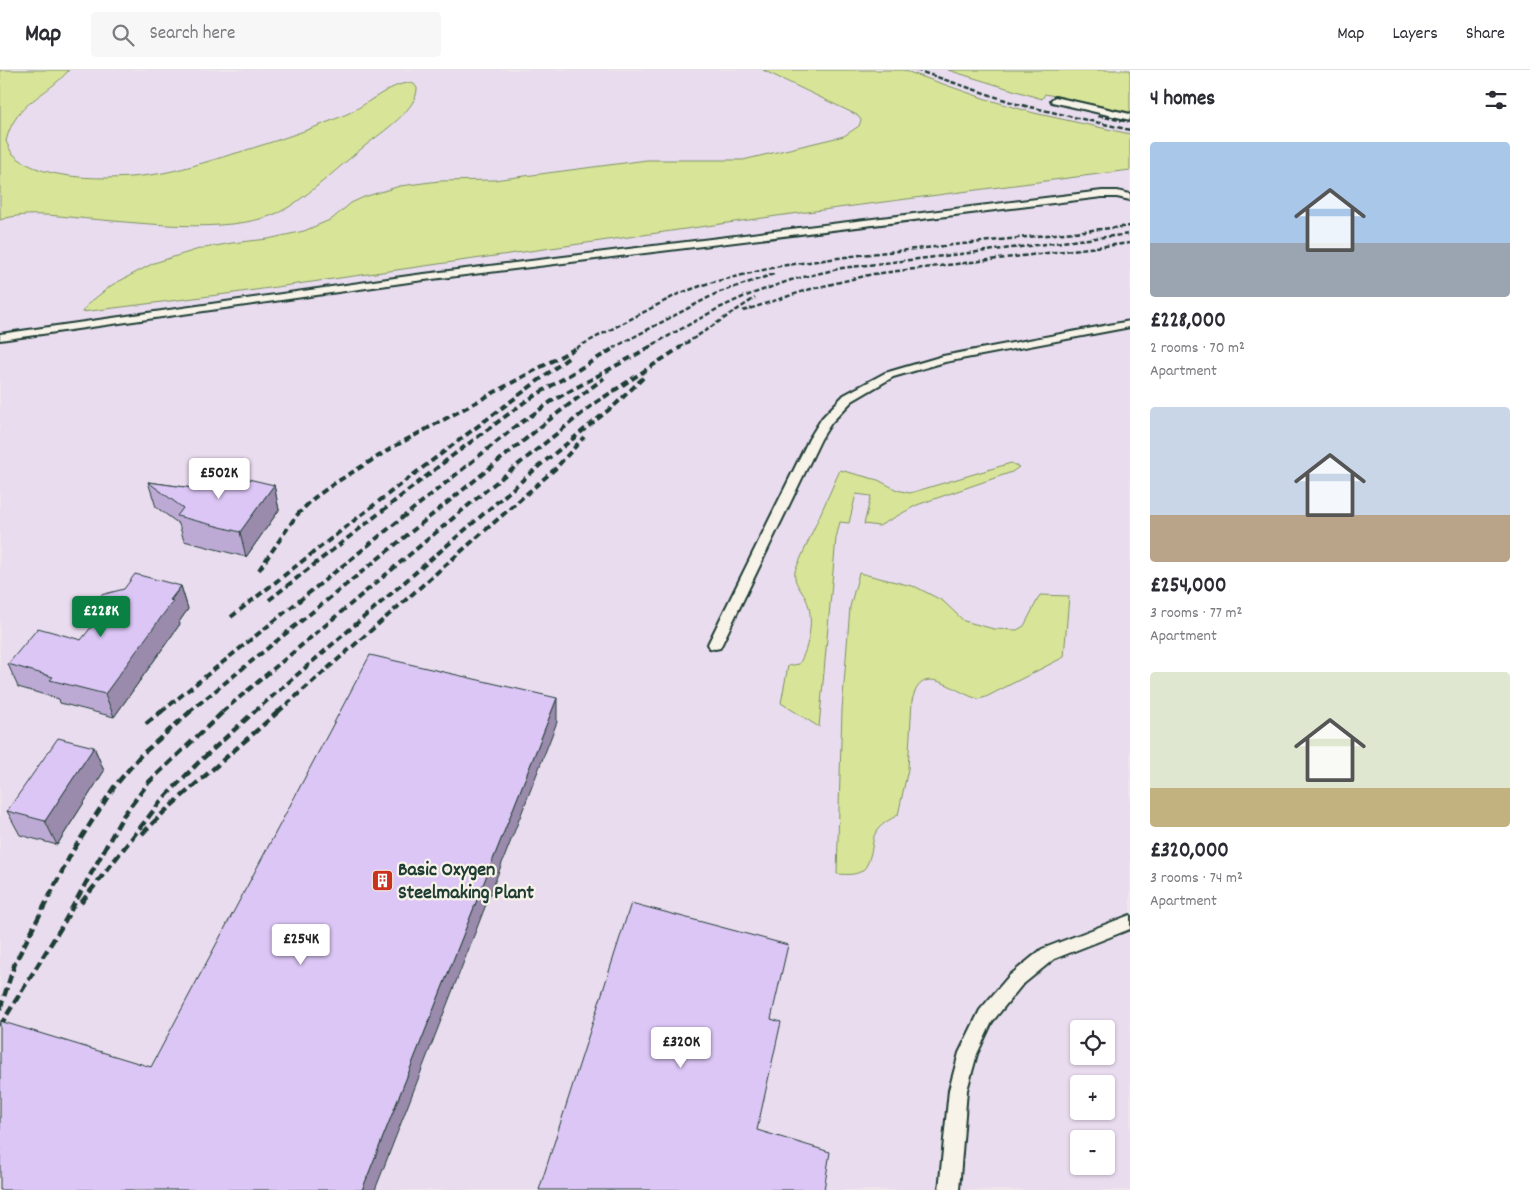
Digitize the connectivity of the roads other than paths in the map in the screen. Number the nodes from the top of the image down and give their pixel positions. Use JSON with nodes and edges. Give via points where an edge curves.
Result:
{"nodes":[{"id":1,"x":1055,"y":100,"type":"dead end"},
{"id":2,"x":1130,"y":117,"type":"edge"},
{"id":3,"x":1130,"y":197,"type":"edge"},
{"id":4,"x":1130,"y":324,"type":"edge"},
{"id":5,"x":0,"y":337,"type":"edge"},
{"id":6,"x":715,"y":644,"type":"dead end"},
{"id":7,"x":1130,"y":922,"type":"edge"},
{"id":8,"x":948,"y":1190,"type":"edge"}],
"edges":[{"from":1,"to":2,"type":"lane"},
{"from":3,"to":5,"type":"lane","via":[[1102,194],[745,237],[416,278]]},
{"from":4,"to":6,"type":"lane","via":[[943,359],[889,375],[848,398],[826,421],[815,439]]},
{"from":7,"to":8,"type":"lane","via":[[1048,954],[1015,981],[986,1016],[968,1053],[958,1090]]}]}
